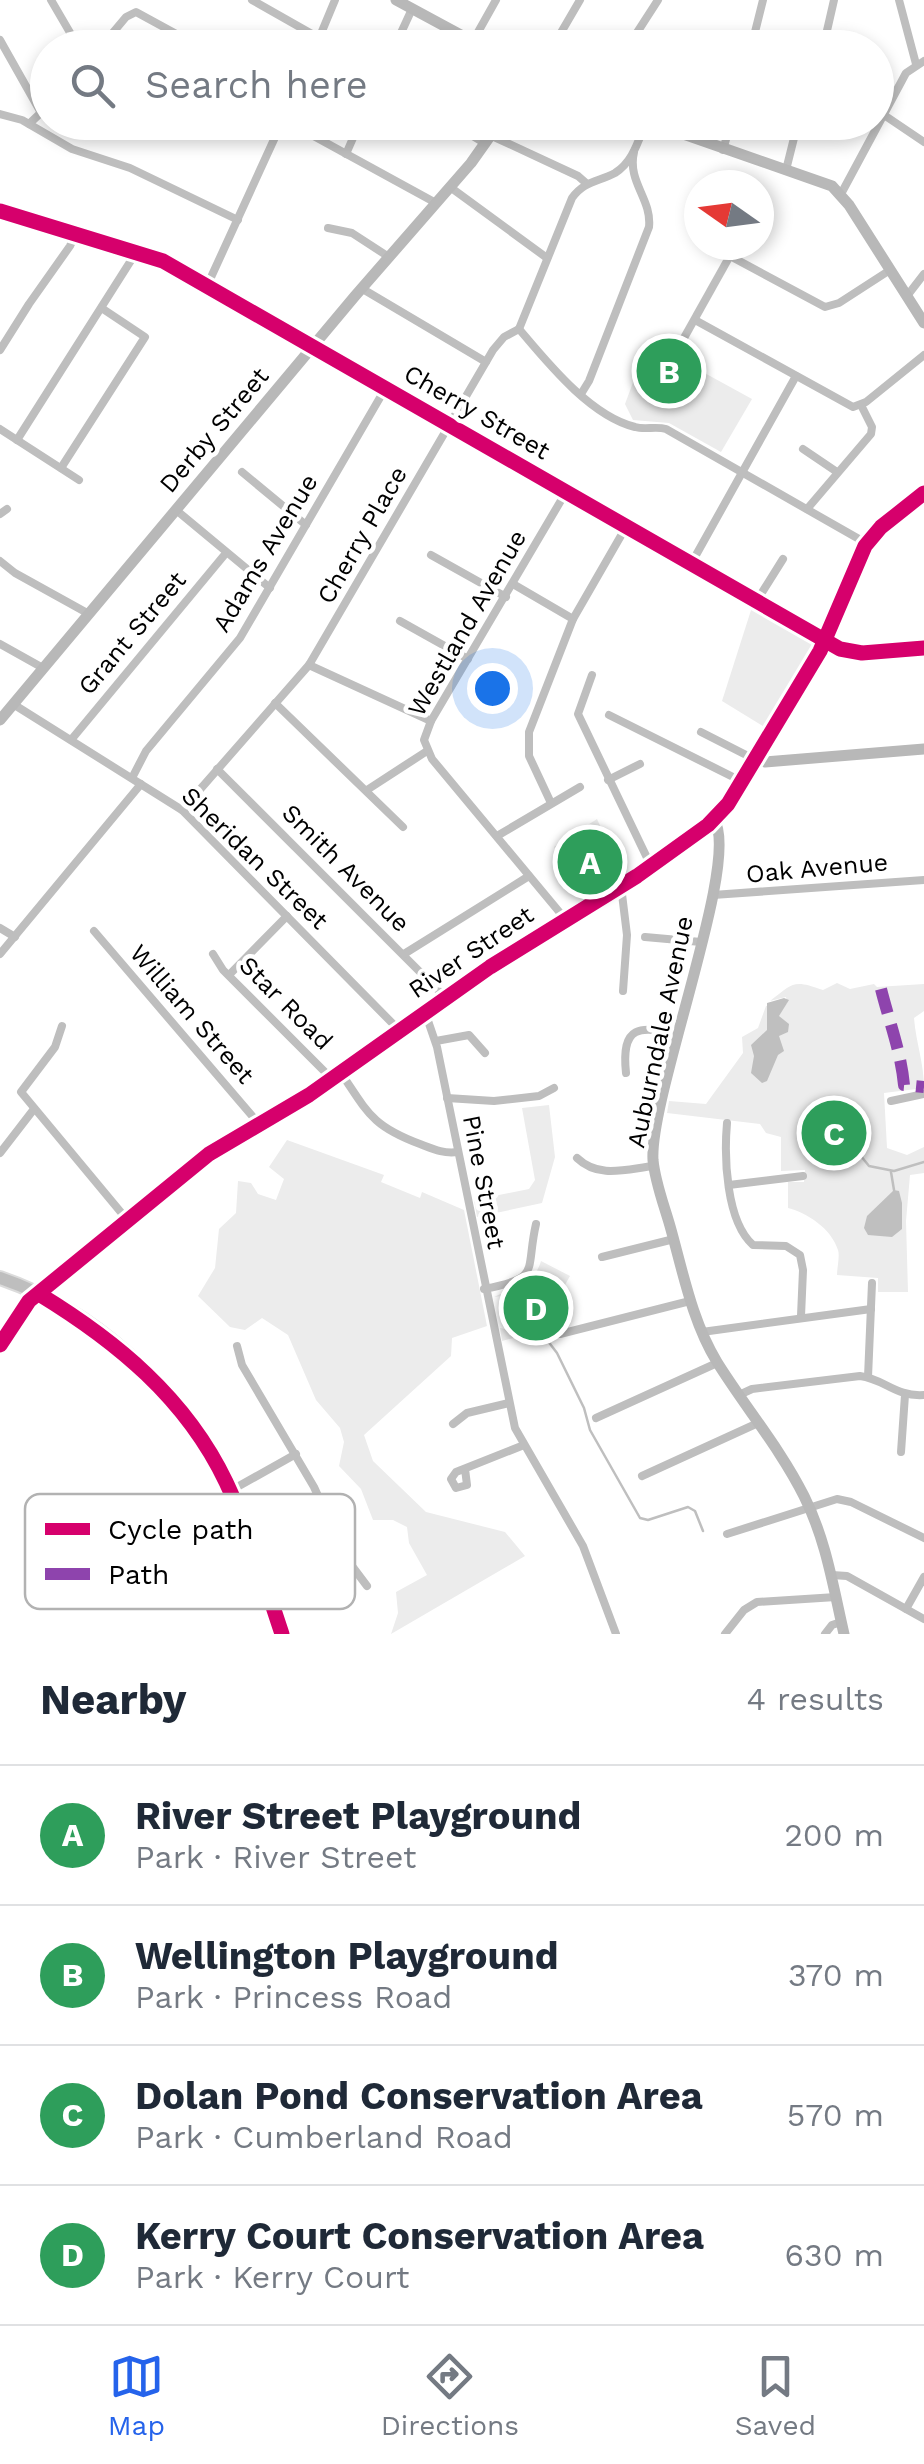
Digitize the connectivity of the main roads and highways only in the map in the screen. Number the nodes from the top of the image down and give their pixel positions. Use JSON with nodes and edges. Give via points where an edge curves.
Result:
{"nodes":[{"id":1,"x":0,"y":1278,"type":"edge"},
{"id":2,"x":231,"y":1494,"type":"edge"},
{"id":3,"x":273,"y":1609,"type":"edge"},
{"id":4,"x":282,"y":1634,"type":"edge"}],
"edges":[{"from":1,"to":2,"type":"main road","via":[[102,1334],[152,1379],[204,1442]]},
{"from":3,"to":4,"type":"main road"}]}
